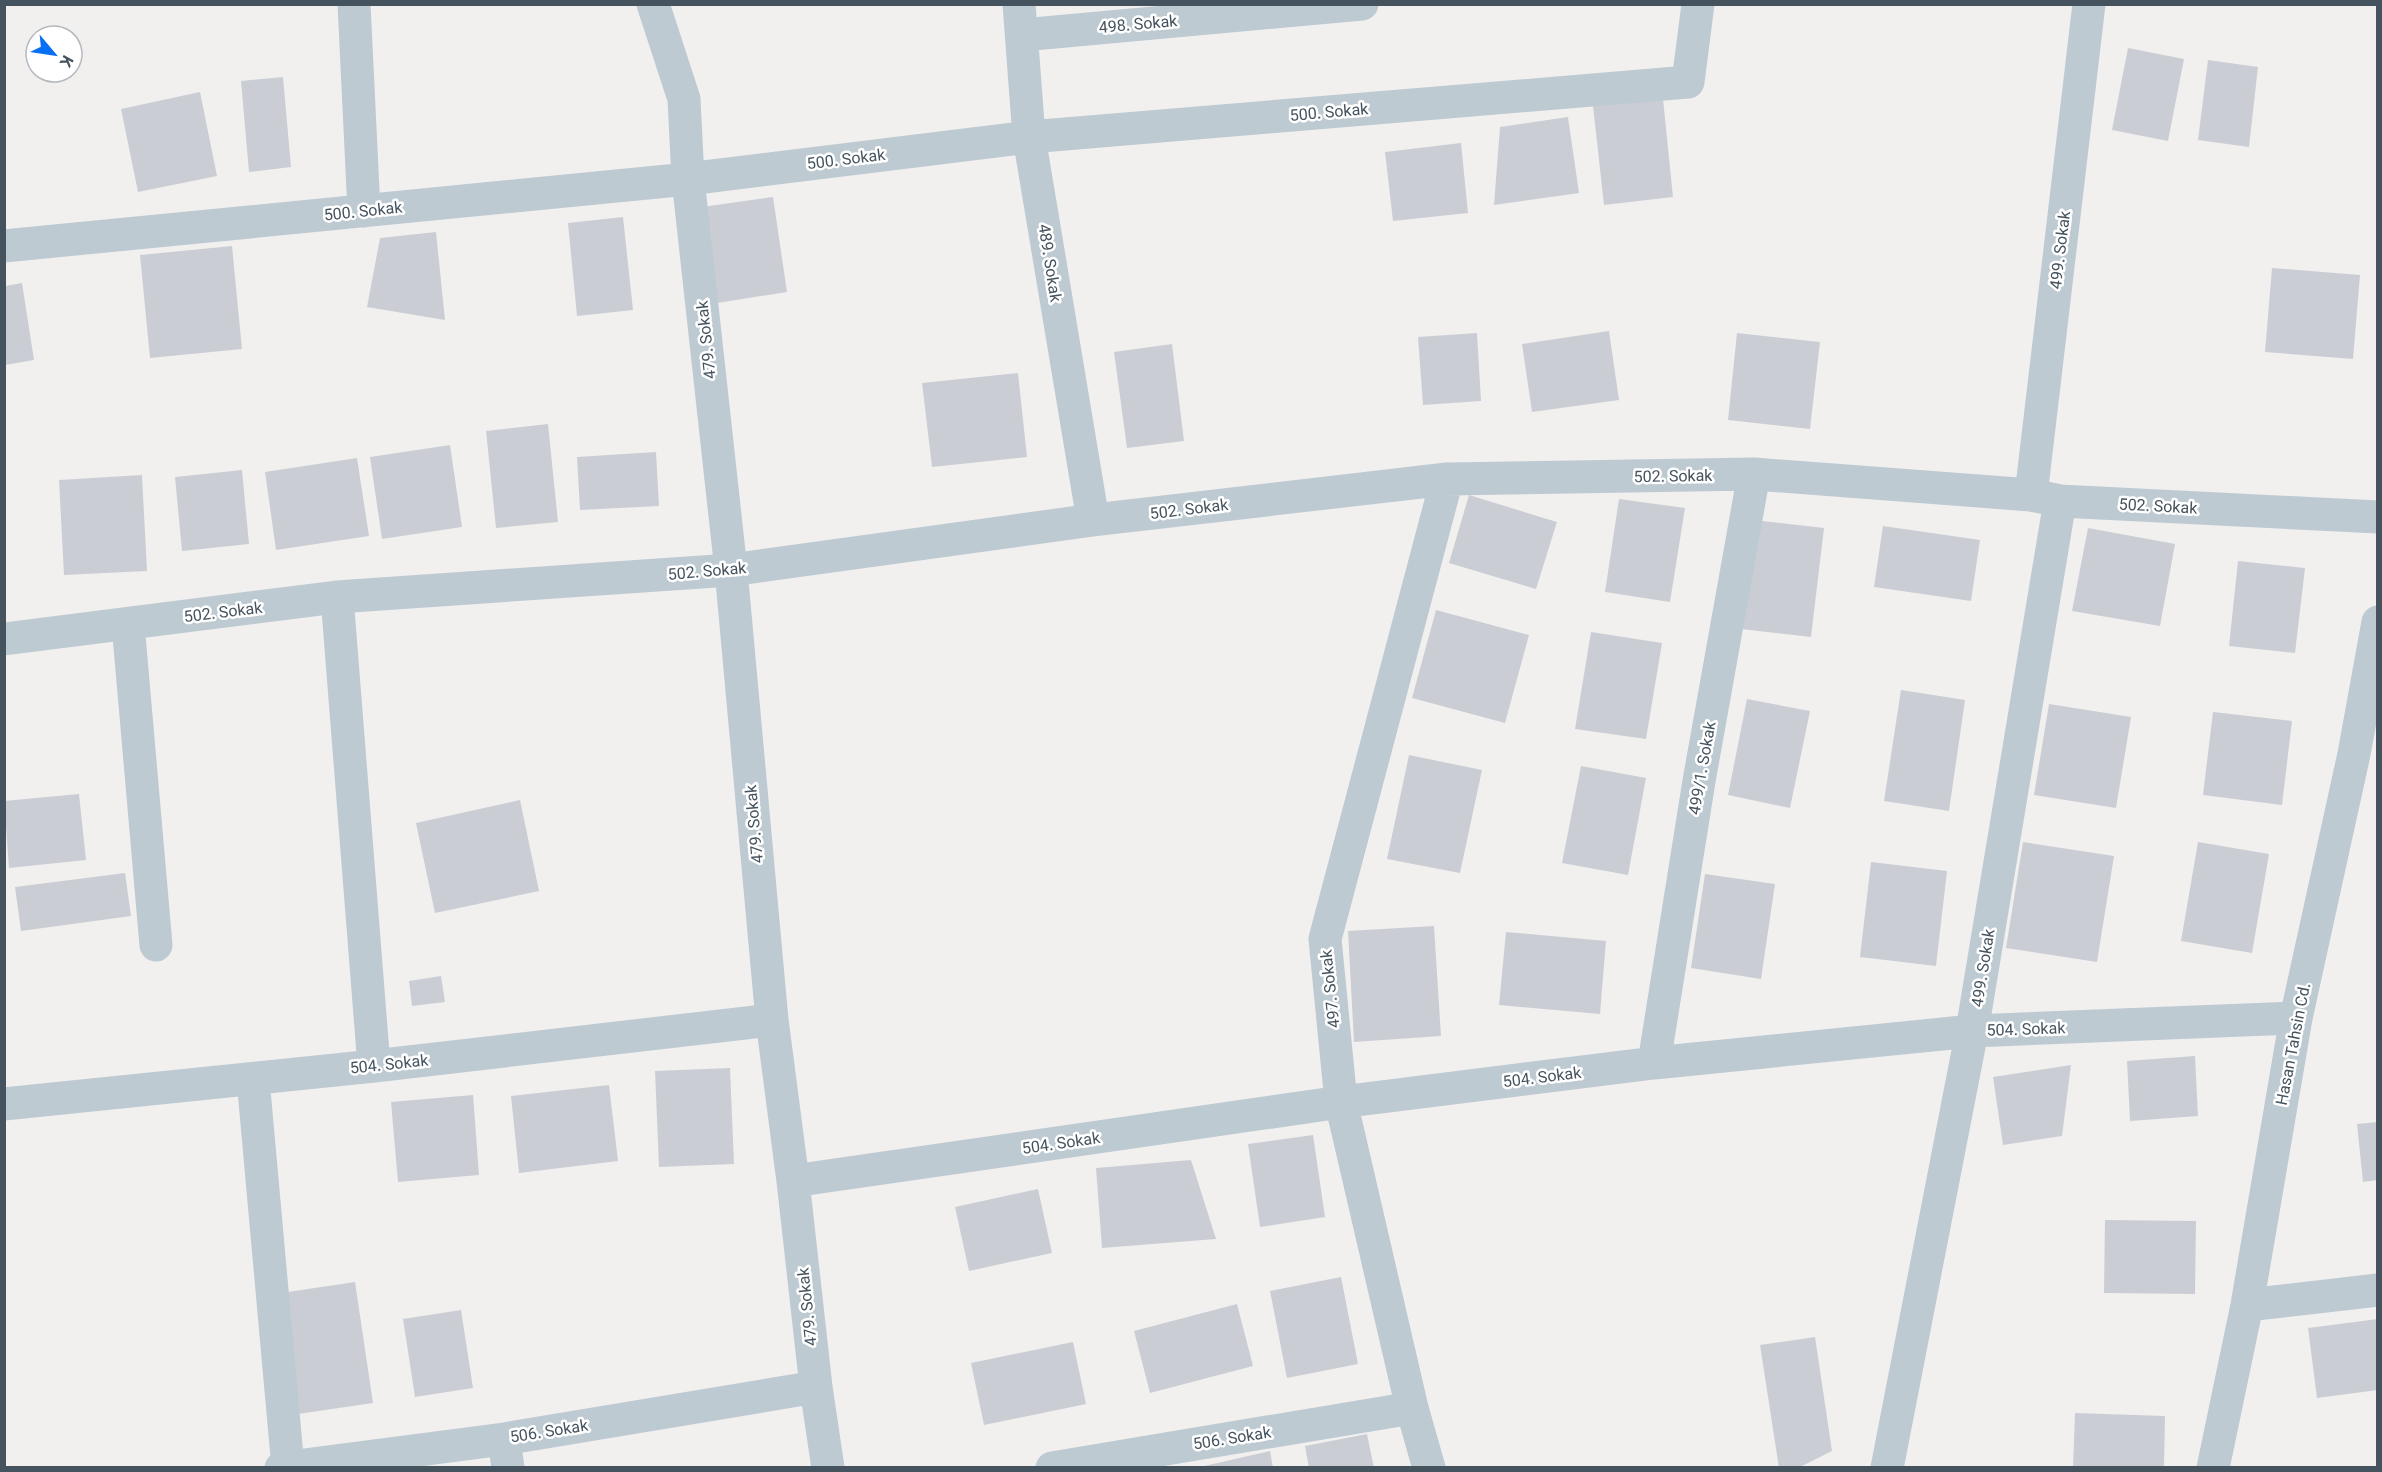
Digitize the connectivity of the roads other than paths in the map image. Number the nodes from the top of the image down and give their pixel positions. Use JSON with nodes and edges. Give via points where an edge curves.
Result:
{"nodes":[{"id":1,"x":354,"y":4,"type":"edge"},
{"id":2,"x":652,"y":4,"type":"edge"},
{"id":3,"x":1362,"y":4,"type":"edge"},
{"id":4,"x":1698,"y":4,"type":"edge"},
{"id":5,"x":2089,"y":4,"type":"edge"},
{"id":6,"x":1021,"y":20,"type":"edge"},
{"id":7,"x":1029,"y":137,"type":"junction"},
{"id":8,"x":688,"y":179,"type":"junction"},
{"id":9,"x":364,"y":211,"type":"junction"},
{"id":10,"x":4,"y":246,"type":"edge"},
{"id":11,"x":1754,"y":474,"type":"junction"},
{"id":12,"x":1447,"y":479,"type":"junction"},
{"id":13,"x":2045,"y":498,"type":"junction"},
{"id":14,"x":2378,"y":517,"type":"edge"},
{"id":15,"x":1093,"y":520,"type":"junction"},
{"id":16,"x":731,"y":570,"type":"junction"},
{"id":17,"x":337,"y":597,"type":"junction"},
{"id":18,"x":2378,"y":622,"type":"edge"},
{"id":19,"x":129,"y":624,"type":"junction"},
{"id":20,"x":4,"y":639,"type":"edge"},
{"id":21,"x":2366,"y":754,"type":"edge"},
{"id":22,"x":156,"y":945,"type":"dead end"},
{"id":23,"x":2296,"y":1018,"type":"junction"},
{"id":24,"x":772,"y":1020,"type":"junction"},
{"id":25,"x":1972,"y":1031,"type":"junction"},
{"id":26,"x":1654,"y":1063,"type":"junction"},
{"id":27,"x":375,"y":1066,"type":"junction"},
{"id":28,"x":253,"y":1079,"type":"junction"},
{"id":29,"x":1341,"y":1102,"type":"junction"},
{"id":30,"x":4,"y":1104,"type":"edge"},
{"id":31,"x":793,"y":1181,"type":"junction"},
{"id":32,"x":2378,"y":1290,"type":"edge"},
{"id":33,"x":2247,"y":1305,"type":"junction"},
{"id":34,"x":816,"y":1387,"type":"junction"},
{"id":35,"x":1412,"y":1408,"type":"junction"},
{"id":36,"x":506,"y":1453,"type":"edge"},
{"id":37,"x":285,"y":1467,"type":"edge"},
{"id":38,"x":828,"y":1467,"type":"edge"},
{"id":39,"x":1052,"y":1467,"type":"edge"},
{"id":40,"x":1429,"y":1467,"type":"edge"},
{"id":41,"x":1887,"y":1467,"type":"edge"},
{"id":42,"x":2213,"y":1467,"type":"edge"}],
"edges":[{"from":1,"to":9,"type":"street"},
{"from":2,"to":8,"type":"street","name":"479. Sokak","via":[[684,99]]},
{"from":3,"to":6,"type":"street","name":"498. Sokak"},
{"from":4,"to":7,"type":"street","name":"500. Sokak","via":[[1688,82]]},
{"from":5,"to":13,"type":"street","name":"499. Sokak"},
{"from":6,"to":7,"type":"street","name":"489. Sokak"},
{"from":7,"to":8,"type":"street","name":"500. Sokak"},
{"from":7,"to":15,"type":"street","name":"489. Sokak"},
{"from":8,"to":9,"type":"street","name":"500. Sokak"},
{"from":8,"to":16,"type":"street","name":"479. Sokak"},
{"from":9,"to":10,"type":"street","name":"500. Sokak"},
{"from":11,"to":12,"type":"street","name":"502. Sokak"},
{"from":11,"to":13,"type":"street","name":"502. Sokak"},
{"from":11,"to":26,"type":"street","name":"499/1. Sokak"},
{"from":12,"to":15,"type":"street","name":"502. Sokak"},
{"from":12,"to":29,"type":"street","name":"497. Sokak","via":[[1325,939]]},
{"from":13,"to":14,"type":"street","name":"502. Sokak"},
{"from":13,"to":25,"type":"street","name":"499. Sokak"},
{"from":15,"to":16,"type":"street","name":"502. Sokak"},
{"from":16,"to":17,"type":"street","name":"502. Sokak"},
{"from":16,"to":24,"type":"street","name":"479. Sokak"},
{"from":17,"to":19,"type":"street","name":"502. Sokak"},
{"from":17,"to":27,"type":"street"},
{"from":18,"to":21,"type":"street","name":"Hasan Tahsin Cd."},
{"from":19,"to":20,"type":"street","name":"502. Sokak"},
{"from":19,"to":22,"type":"street"},
{"from":21,"to":23,"type":"street","name":"Hasan Tahsin Cd."},
{"from":23,"to":25,"type":"street","name":"504. Sokak"},
{"from":23,"to":33,"type":"street","name":"Hasan Tahsin Cd."},
{"from":24,"to":27,"type":"street","name":"504. Sokak"},
{"from":24,"to":31,"type":"street","name":"479. Sokak"},
{"from":25,"to":26,"type":"street","name":"504. Sokak"},
{"from":25,"to":41,"type":"street","name":"499. Sokak"},
{"from":26,"to":29,"type":"street","name":"504. Sokak"},
{"from":27,"to":28,"type":"street","name":"504. Sokak"},
{"from":28,"to":30,"type":"street","name":"504. Sokak"},
{"from":28,"to":37,"type":"street"},
{"from":29,"to":31,"type":"street","name":"504. Sokak"},
{"from":29,"to":35,"type":"street","name":"497. Sokak"},
{"from":31,"to":34,"type":"street","name":"479. Sokak"},
{"from":32,"to":33,"type":"street"},
{"from":33,"to":42,"type":"street","name":"Hasan Tahsin Cd."},
{"from":34,"to":36,"type":"street","name":"506. Sokak"},
{"from":34,"to":38,"type":"street","name":"479. Sokak"},
{"from":35,"to":39,"type":"street","name":"506. Sokak"},
{"from":35,"to":40,"type":"street","name":"497. Sokak"},
{"from":36,"to":37,"type":"street","name":"506. Sokak"}]}
